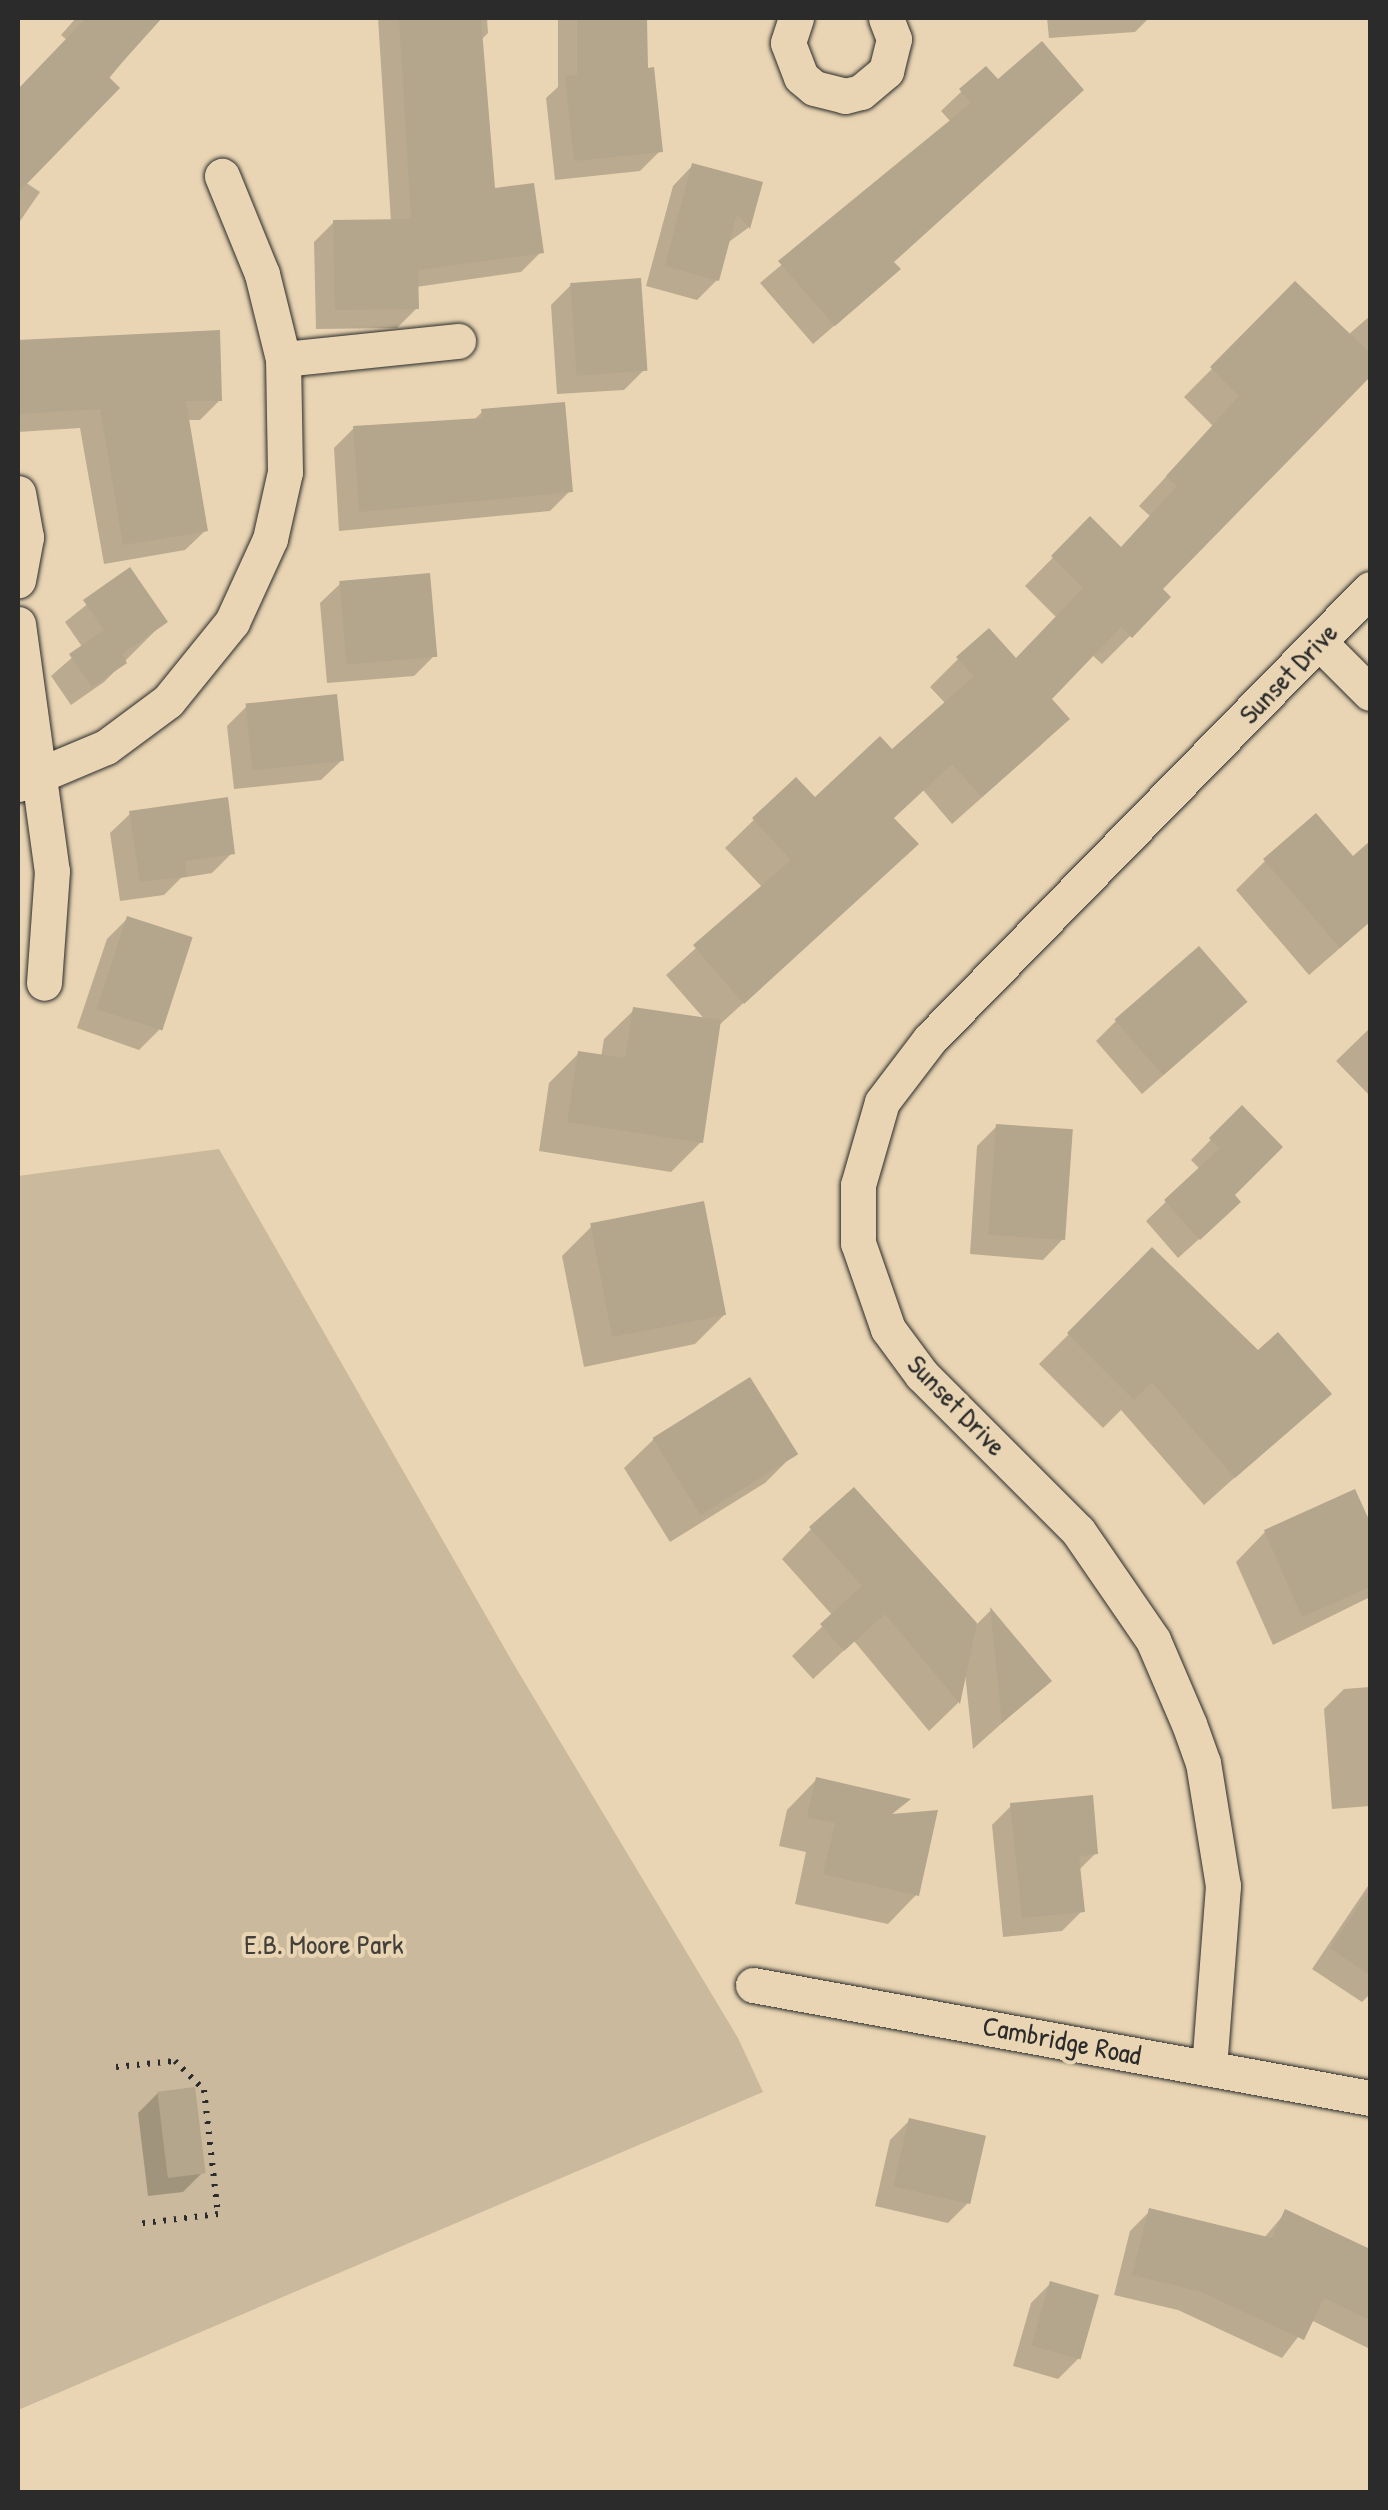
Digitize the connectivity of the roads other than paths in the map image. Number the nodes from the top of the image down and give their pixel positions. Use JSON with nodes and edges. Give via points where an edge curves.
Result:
{"nodes":[{"id":1,"x":796,"y":18,"type":"edge"},
{"id":2,"x":886,"y":18,"type":"edge"},
{"id":3,"x":222,"y":176,"type":"dead end"},
{"id":4,"x":458,"y":341,"type":"dead end"},
{"id":5,"x":283,"y":359,"type":"junction"},
{"id":6,"x":18,"y":493,"type":"edge"},
{"id":7,"x":18,"y":580,"type":"edge"},
{"id":8,"x":1370,"y":589,"type":"edge"},
{"id":9,"x":18,"y":624,"type":"edge"},
{"id":10,"x":1319,"y":642,"type":"junction"},
{"id":11,"x":1370,"y":693,"type":"edge"},
{"id":12,"x":27,"y":781,"type":"edge"},
{"id":13,"x":44,"y":983,"type":"dead end"},
{"id":14,"x":753,"y":1985,"type":"dead end"},
{"id":15,"x":1208,"y":2068,"type":"junction"},
{"id":16,"x":1370,"y":2098,"type":"edge"}],
"edges":[{"from":1,"to":2,"type":"street","via":[[788,43],[801,77],[845,96],[862,92],[886,71],[894,39]]},
{"from":3,"to":5,"type":"street","via":[[262,274]]},
{"from":4,"to":5,"type":"street"},
{"from":5,"to":12,"type":"street","via":[[285,472],[270,539],[232,622],[168,700],[106,748]]},
{"from":6,"to":7,"type":"street","via":[[26,537]]},
{"from":8,"to":10,"type":"street","name":"Sunset Drive"},
{"from":9,"to":12,"type":"street"},
{"from":10,"to":11,"type":"street"},
{"from":10,"to":15,"type":"street","name":"Sunset Drive","via":[[930,1038],[882,1102],[858,1185],[858,1243],[888,1329],[922,1375],[1078,1531],[1153,1640],[1189,1724],[1206,1779],[1223,1886]]},
{"from":12,"to":13,"type":"street","via":[[52,871]]},
{"from":14,"to":15,"type":"street","name":"Cambridge Road"},
{"from":15,"to":16,"type":"street","name":"Cambridge Road"}]}
